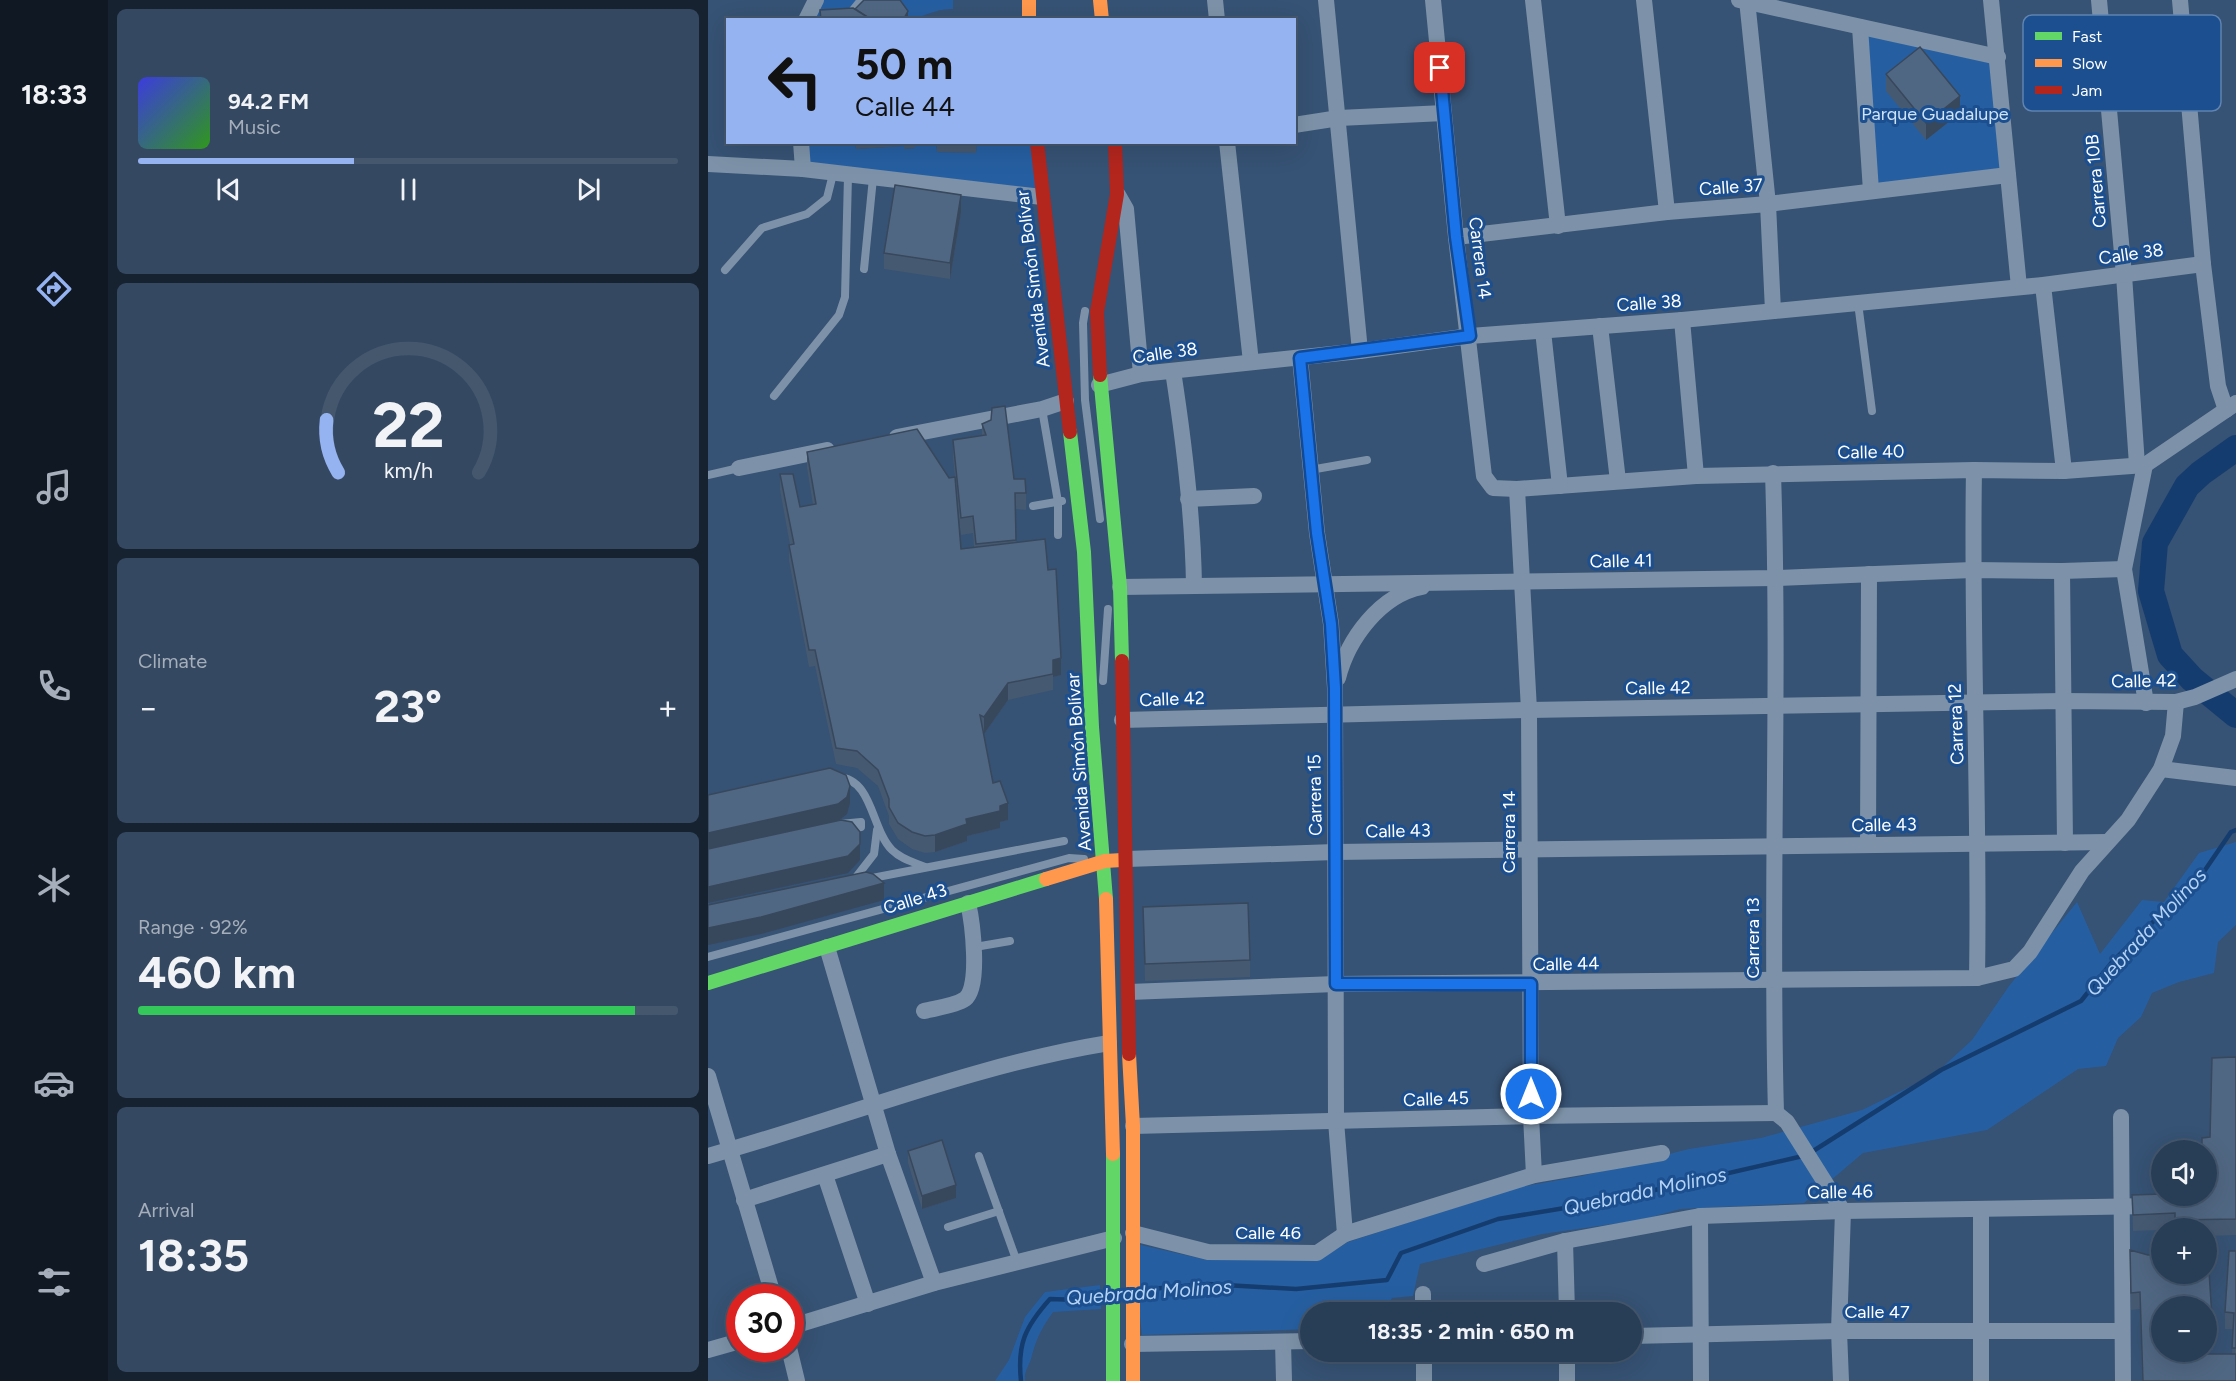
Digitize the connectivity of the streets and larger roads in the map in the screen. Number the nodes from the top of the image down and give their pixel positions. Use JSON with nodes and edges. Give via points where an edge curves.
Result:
{"nodes":[{"id":1,"x":816,"y":0,"type":"edge"},
{"id":2,"x":1029,"y":0,"type":"edge"},
{"id":3,"x":1215,"y":0,"type":"edge"},
{"id":4,"x":1326,"y":0,"type":"edge"},
{"id":5,"x":1434,"y":0,"type":"edge"},
{"id":6,"x":1533,"y":0,"type":"edge"},
{"id":7,"x":1644,"y":0,"type":"edge"},
{"id":8,"x":1744,"y":0,"type":"edge"},
{"id":9,"x":1991,"y":0,"type":"edge"},
{"id":10,"x":2099,"y":0,"type":"edge"},
{"id":11,"x":2180,"y":0,"type":"edge"},
{"id":12,"x":2100,"y":15,"type":"edge"},
{"id":13,"x":2181,"y":15,"type":"edge"},
{"id":14,"x":807,"y":18,"type":"edge"},
{"id":15,"x":1029,"y":18,"type":"edge"},
{"id":16,"x":1217,"y":18,"type":"edge"},
{"id":17,"x":1860,"y":27,"type":"junction"},
{"id":18,"x":1998,"y":57,"type":"junction"},
{"id":19,"x":2109,"y":111,"type":"edge"},
{"id":20,"x":2190,"y":111,"type":"edge"},
{"id":21,"x":1444,"y":113,"type":"junction"},
{"id":22,"x":1339,"y":118,"type":"junction"},
{"id":23,"x":1296,"y":125,"type":"edge"},
{"id":24,"x":801,"y":144,"type":"edge"},
{"id":25,"x":1037,"y":144,"type":"edge"},
{"id":26,"x":1115,"y":144,"type":"edge"},
{"id":27,"x":1227,"y":144,"type":"edge"},
{"id":28,"x":708,"y":164,"type":"edge"},
{"id":29,"x":803,"y":169,"type":"junction"},
{"id":30,"x":2008,"y":175,"type":"junction"},
{"id":31,"x":1871,"y":191,"type":"junction"},
{"id":32,"x":1117,"y":194,"type":"junction"},
{"id":33,"x":1042,"y":196,"type":"junction"},
{"id":34,"x":1768,"y":204,"type":"junction"},
{"id":35,"x":1667,"y":212,"type":"junction"},
{"id":36,"x":1558,"y":226,"type":"junction"},
{"id":37,"x":1456,"y":237,"type":"junction"},
{"id":38,"x":2203,"y":264,"type":"junction"},
{"id":39,"x":2124,"y":275,"type":"junction"},
{"id":40,"x":2043,"y":285,"type":"junction"},
{"id":41,"x":2019,"y":287,"type":"junction"},
{"id":42,"x":1773,"y":311,"type":"junction"},
{"id":43,"x":1682,"y":320,"type":"junction"},
{"id":44,"x":1600,"y":326,"type":"junction"},
{"id":45,"x":1543,"y":331,"type":"junction"},
{"id":46,"x":1470,"y":336,"type":"junction"},
{"id":47,"x":1360,"y":351,"type":"junction"},
{"id":48,"x":1300,"y":358,"type":"junction"},
{"id":49,"x":1251,"y":362,"type":"junction"},
{"id":50,"x":1173,"y":371,"type":"junction"},
{"id":51,"x":1142,"y":374,"type":"junction"},
{"id":52,"x":1099,"y":385,"type":"junction"},
{"id":53,"x":1066,"y":401,"type":"junction"},
{"id":54,"x":2231,"y":407,"type":"edge"},
{"id":55,"x":878,"y":441,"type":"edge"},
{"id":56,"x":844,"y":447,"type":"edge"},
{"id":57,"x":2141,"y":465,"type":"junction"},
{"id":58,"x":739,"y":468,"type":"road end"},
{"id":59,"x":1974,"y":470,"type":"junction"},
{"id":60,"x":2064,"y":471,"type":"junction"},
{"id":61,"x":1773,"y":473,"type":"junction"},
{"id":62,"x":1696,"y":476,"type":"junction"},
{"id":63,"x":1618,"y":481,"type":"junction"},
{"id":64,"x":1488,"y":485,"type":"joint"},
{"id":65,"x":1560,"y":486,"type":"junction"},
{"id":66,"x":1517,"y":489,"type":"junction"},
{"id":67,"x":1254,"y":496,"type":"dead end"},
{"id":68,"x":1188,"y":499,"type":"junction"},
{"id":69,"x":2124,"y":568,"type":"junction"},
{"id":70,"x":1972,"y":570,"type":"junction"},
{"id":71,"x":2062,"y":572,"type":"junction"},
{"id":72,"x":1869,"y":574,"type":"junction"},
{"id":73,"x":1776,"y":578,"type":"junction"},
{"id":74,"x":1522,"y":582,"type":"junction"},
{"id":75,"x":1325,"y":583,"type":"junction"},
{"id":76,"x":1442,"y":583,"type":"junction"},
{"id":77,"x":1194,"y":586,"type":"junction"},
{"id":78,"x":1114,"y":594,"type":"junction"},
{"id":79,"x":2232,"y":681,"type":"edge"},
{"id":80,"x":1335,"y":688,"type":"junction"},
{"id":81,"x":2063,"y":701,"type":"junction"},
{"id":82,"x":2176,"y":702,"type":"junction"},
{"id":83,"x":2146,"y":703,"type":"junction"},
{"id":84,"x":1869,"y":704,"type":"junction"},
{"id":85,"x":1975,"y":704,"type":"junction"},
{"id":86,"x":1774,"y":706,"type":"junction"},
{"id":87,"x":1530,"y":710,"type":"junction"},
{"id":88,"x":1333,"y":714,"type":"junction"},
{"id":89,"x":1122,"y":720,"type":"junction"},
{"id":90,"x":2161,"y":769,"type":"junction"},
{"id":91,"x":2236,"y":778,"type":"edge"},
{"id":92,"x":2106,"y":842,"type":"junction"},
{"id":93,"x":1979,"y":843,"type":"junction"},
{"id":94,"x":2065,"y":843,"type":"junction"},
{"id":95,"x":1868,"y":845,"type":"junction"},
{"id":96,"x":1773,"y":847,"type":"junction"},
{"id":97,"x":1528,"y":849,"type":"junction"},
{"id":98,"x":1335,"y":852,"type":"junction"},
{"id":99,"x":1127,"y":859,"type":"junction"},
{"id":100,"x":1105,"y":861,"type":"junction"},
{"id":101,"x":968,"y":903,"type":"junction"},
{"id":102,"x":827,"y":947,"type":"junction"},
{"id":103,"x":1977,"y":978,"type":"junction"},
{"id":104,"x":1772,"y":980,"type":"junction"},
{"id":105,"x":708,"y":983,"type":"edge"},
{"id":106,"x":1336,"y":984,"type":"junction"},
{"id":107,"x":1531,"y":984,"type":"junction"},
{"id":108,"x":1129,"y":992,"type":"junction"},
{"id":109,"x":924,"y":1011,"type":"dead end"},
{"id":110,"x":1109,"y":1043,"type":"junction"},
{"id":111,"x":708,"y":1076,"type":"edge"},
{"id":112,"x":873,"y":1103,"type":"junction"},
{"id":113,"x":1776,"y":1113,"type":"junction"},
{"id":114,"x":1531,"y":1116,"type":"junction"},
{"id":115,"x":2121,"y":1117,"type":"dead end"},
{"id":116,"x":1335,"y":1121,"type":"junction"},
{"id":117,"x":1133,"y":1126,"type":"junction"},
{"id":118,"x":730,"y":1150,"type":"junction"},
{"id":119,"x":1662,"y":1153,"type":"dead end"},
{"id":120,"x":888,"y":1154,"type":"junction"},
{"id":121,"x":708,"y":1156,"type":"edge"},
{"id":122,"x":825,"y":1175,"type":"junction"},
{"id":123,"x":1534,"y":1175,"type":"junction"},
{"id":124,"x":744,"y":1200,"type":"junction"},
{"id":125,"x":2168,"y":1206,"type":"edge"},
{"id":126,"x":2122,"y":1208,"type":"junction"},
{"id":127,"x":1981,"y":1210,"type":"junction"},
{"id":128,"x":1843,"y":1211,"type":"junction"},
{"id":129,"x":1700,"y":1216,"type":"junction"},
{"id":130,"x":1133,"y":1233,"type":"junction"},
{"id":131,"x":1345,"y":1234,"type":"junction"},
{"id":132,"x":1114,"y":1238,"type":"junction"},
{"id":133,"x":1565,"y":1240,"type":"junction"},
{"id":134,"x":1484,"y":1264,"type":"dead end"},
{"id":135,"x":934,"y":1283,"type":"junction"},
{"id":136,"x":770,"y":1284,"type":"edge"},
{"id":137,"x":1423,"y":1294,"type":"dead end"},
{"id":138,"x":1423,"y":1302,"type":"edge"},
{"id":139,"x":1567,"y":1302,"type":"edge"},
{"id":140,"x":868,"y":1304,"type":"junction"},
{"id":141,"x":804,"y":1323,"type":"edge"},
{"id":142,"x":1839,"y":1331,"type":"junction"},
{"id":143,"x":2122,"y":1331,"type":"junction"},
{"id":144,"x":1981,"y":1332,"type":"junction"},
{"id":145,"x":1642,"y":1336,"type":"edge"},
{"id":146,"x":1701,"y":1337,"type":"junction"},
{"id":147,"x":1300,"y":1341,"type":"edge"},
{"id":148,"x":1283,"y":1342,"type":"junction"},
{"id":149,"x":1132,"y":1344,"type":"junction"},
{"id":150,"x":726,"y":1345,"type":"edge"},
{"id":151,"x":708,"y":1350,"type":"edge"},
{"id":152,"x":792,"y":1362,"type":"edge"},
{"id":153,"x":1424,"y":1362,"type":"edge"},
{"id":154,"x":1567,"y":1362,"type":"edge"},
{"id":155,"x":797,"y":1381,"type":"edge"},
{"id":156,"x":1113,"y":1381,"type":"edge"},
{"id":157,"x":1133,"y":1381,"type":"edge"},
{"id":158,"x":1284,"y":1381,"type":"edge"},
{"id":159,"x":1424,"y":1381,"type":"edge"},
{"id":160,"x":1567,"y":1381,"type":"edge"},
{"id":161,"x":1701,"y":1381,"type":"edge"},
{"id":162,"x":1841,"y":1381,"type":"edge"},
{"id":163,"x":1981,"y":1381,"type":"edge"},
{"id":164,"x":2123,"y":1381,"type":"edge"}],
"edges":[{"from":1,"to":14,"type":"street"},
{"from":2,"to":15,"type":"main road"},
{"from":3,"to":16,"type":"street"},
{"from":4,"to":22,"type":"street"},
{"from":5,"to":21,"type":"street","name":"Carrera 14"},
{"from":6,"to":36,"type":"street"},
{"from":7,"to":35,"type":"street"},
{"from":8,"to":17,"type":"street"},
{"from":8,"to":34,"type":"street"},
{"from":9,"to":18,"type":"street"},
{"from":10,"to":12,"type":"street","name":"Carrera 10B"},
{"from":11,"to":13,"type":"street"},
{"from":17,"to":18,"type":"street"},
{"from":17,"to":31,"type":"street"},
{"from":18,"to":30,"type":"street"},
{"from":19,"to":39,"type":"street","name":"Carrera 10B"},
{"from":20,"to":38,"type":"street"},
{"from":21,"to":22,"type":"street"},
{"from":21,"to":37,"type":"street","name":"Carrera 14"},
{"from":22,"to":23,"type":"street"},
{"from":22,"to":47,"type":"street"},
{"from":24,"to":29,"type":"street"},
{"from":25,"to":33,"type":"main road","name":"Avenida Simón Bolívar"},
{"from":26,"to":32,"type":"main road"},
{"from":27,"to":49,"type":"street"},
{"from":28,"to":29,"type":"street"},
{"from":29,"to":33,"type":"street"},
{"from":30,"to":31,"type":"street","name":"Calle 37"},
{"from":30,"to":41,"type":"street"},
{"from":31,"to":34,"type":"street","name":"Calle 37"},
{"from":32,"to":51,"type":"street","via":[[1126,208]]},
{"from":32,"to":52,"type":"main road","via":[[1097,312]]},
{"from":33,"to":53,"type":"main road","name":"Avenida Simón Bolívar"},
{"from":34,"to":35,"type":"street","name":"Calle 37"},
{"from":34,"to":42,"type":"street"},
{"from":35,"to":36,"type":"street","name":"Calle 37"},
{"from":36,"to":37,"type":"street","name":"Calle 37"},
{"from":37,"to":46,"type":"street","name":"Carrera 14"},
{"from":38,"to":39,"type":"street","name":"Calle 38"},
{"from":38,"to":54,"type":"street","via":[[2218,386]]},
{"from":39,"to":40,"type":"street","name":"Calle 38"},
{"from":39,"to":57,"type":"street","name":"Carrera 10B"},
{"from":40,"to":41,"type":"street","name":"Calle 38"},
{"from":40,"to":60,"type":"street"},
{"from":41,"to":42,"type":"street","name":"Calle 38"},
{"from":42,"to":43,"type":"street","name":"Calle 38"},
{"from":43,"to":44,"type":"street","name":"Calle 38"},
{"from":43,"to":62,"type":"street"},
{"from":44,"to":45,"type":"street","name":"Calle 38"},
{"from":44,"to":63,"type":"street"},
{"from":45,"to":46,"type":"street","name":"Calle 38"},
{"from":45,"to":65,"type":"street"},
{"from":46,"to":47,"type":"street","name":"Calle 38"},
{"from":46,"to":64,"type":"street","name":"Carrera 14"},
{"from":47,"to":48,"type":"street","name":"Calle 38"},
{"from":48,"to":49,"type":"street","name":"Calle 38"},
{"from":48,"to":75,"type":"street","name":"Carrera 15"},
{"from":49,"to":50,"type":"street","name":"Calle 38"},
{"from":50,"to":51,"type":"street","name":"Calle 38"},
{"from":50,"to":68,"type":"street"},
{"from":51,"to":52,"type":"street","name":"Calle 38"},
{"from":52,"to":78,"type":"main road"},
{"from":53,"to":55,"type":"street"},
{"from":53,"to":100,"type":"main road","name":"Avenida Simón Bolívar","via":[[1084,552],[1092,727]]},
{"from":54,"to":57,"type":"street","name":"Calle 40"},
{"from":56,"to":58,"type":"street"},
{"from":57,"to":60,"type":"street","name":"Calle 40"},
{"from":57,"to":69,"type":"street","name":"Carrera 10B"},
{"from":59,"to":60,"type":"street","name":"Calle 40"},
{"from":59,"to":61,"type":"street","name":"Calle 40"},
{"from":59,"to":70,"type":"street","name":"Carrera 12"},
{"from":61,"to":62,"type":"street","name":"Calle 40"},
{"from":61,"to":73,"type":"street","name":"Carrera 13"},
{"from":62,"to":63,"type":"street","name":"Calle 40"},
{"from":63,"to":65,"type":"street","name":"Calle 40"},
{"from":64,"to":66,"type":"street","name":"Calle 40"},
{"from":65,"to":66,"type":"street","name":"Calle 40"},
{"from":66,"to":74,"type":"street","name":"Carrera 14"},
{"from":67,"to":68,"type":"street"},
{"from":68,"to":77,"type":"street"},
{"from":69,"to":71,"type":"street","name":"Calle 41"},
{"from":69,"to":83,"type":"street","name":"Carrera 10B"},
{"from":70,"to":71,"type":"street","name":"Calle 41"},
{"from":70,"to":72,"type":"street","name":"Calle 41"},
{"from":70,"to":85,"type":"street","name":"Carrera 12"},
{"from":71,"to":81,"type":"street"},
{"from":72,"to":73,"type":"street","name":"Calle 41"},
{"from":72,"to":84,"type":"street"},
{"from":73,"to":74,"type":"street","name":"Calle 41"},
{"from":73,"to":86,"type":"street","name":"Carrera 13"},
{"from":74,"to":76,"type":"street","name":"Calle 41"},
{"from":74,"to":87,"type":"street","name":"Carrera 14"},
{"from":75,"to":76,"type":"street","name":"Calle 41"},
{"from":75,"to":77,"type":"street","name":"Calle 41"},
{"from":75,"to":80,"type":"street","name":"Carrera 15"},
{"from":76,"to":80,"type":"street","via":[[1410,589],[1371,619],[1342,661]]},
{"from":77,"to":78,"type":"street","name":"Calle 41"},
{"from":78,"to":89,"type":"main road"},
{"from":79,"to":82,"type":"street","name":"Calle 42"},
{"from":80,"to":88,"type":"street","name":"Carrera 15"},
{"from":81,"to":83,"type":"street","name":"Calle 42"},
{"from":81,"to":85,"type":"street","name":"Calle 42"},
{"from":81,"to":94,"type":"street"},
{"from":82,"to":83,"type":"street","name":"Calle 42"},
{"from":82,"to":90,"type":"street","via":[[2173,736]]},
{"from":84,"to":85,"type":"street","name":"Calle 42"},
{"from":84,"to":86,"type":"street","name":"Calle 42"},
{"from":84,"to":95,"type":"street"},
{"from":85,"to":93,"type":"street","name":"Carrera 12"},
{"from":86,"to":87,"type":"street","name":"Calle 42"},
{"from":86,"to":96,"type":"street","name":"Carrera 13"},
{"from":87,"to":88,"type":"street","name":"Calle 42"},
{"from":87,"to":97,"type":"street","name":"Carrera 14"},
{"from":88,"to":89,"type":"street","name":"Calle 42"},
{"from":88,"to":98,"type":"street","name":"Carrera 15"},
{"from":89,"to":99,"type":"main road"},
{"from":90,"to":91,"type":"street"},
{"from":90,"to":92,"type":"street","via":[[2128,820]]},
{"from":92,"to":94,"type":"street","name":"Calle 43"},
{"from":92,"to":103,"type":"street","name":"Calle 44","via":[[2014,969]]},
{"from":93,"to":94,"type":"street","name":"Calle 43"},
{"from":93,"to":95,"type":"street","name":"Calle 43"},
{"from":93,"to":103,"type":"street","name":"Carrera 12"},
{"from":95,"to":96,"type":"street","name":"Calle 43"},
{"from":96,"to":97,"type":"street","name":"Calle 43"},
{"from":96,"to":104,"type":"street","name":"Carrera 13"},
{"from":97,"to":98,"type":"street","name":"Calle 43"},
{"from":97,"to":107,"type":"street","name":"Carrera 14"},
{"from":98,"to":99,"type":"street","name":"Calle 43"},
{"from":98,"to":106,"type":"street","name":"Carrera 15"},
{"from":99,"to":100,"type":"main road","name":"Calle 43"},
{"from":99,"to":108,"type":"main road"},
{"from":100,"to":101,"type":"main road","name":"Calle 43"},
{"from":100,"to":108,"type":"main road"},
{"from":100,"to":110,"type":"main road","name":"Avenida Simón Bolívar"},
{"from":101,"to":102,"type":"main road","name":"Calle 43"},
{"from":101,"to":109,"type":"street","via":[[975,946],[970,992],[965,999]]},
{"from":102,"to":105,"type":"main road","name":"Calle 43"},
{"from":102,"to":112,"type":"street"},
{"from":103,"to":104,"type":"street","name":"Calle 44"},
{"from":104,"to":107,"type":"street","name":"Calle 44"},
{"from":104,"to":113,"type":"street","name":"Carrera 13"},
{"from":106,"to":107,"type":"street","name":"Calle 44"},
{"from":106,"to":108,"type":"street","name":"Calle 44"},
{"from":106,"to":116,"type":"street","name":"Carrera 15"},
{"from":107,"to":114,"type":"street","name":"Carrera 14"},
{"from":108,"to":117,"type":"main road"},
{"from":110,"to":112,"type":"street","via":[[1073,1049]]},
{"from":110,"to":132,"type":"main road","name":"Avenida Simón Bolívar"},
{"from":111,"to":118,"type":"street"},
{"from":112,"to":118,"type":"street"},
{"from":112,"to":120,"type":"street"},
{"from":113,"to":114,"type":"street","name":"Calle 45"},
{"from":113,"to":128,"type":"street","via":[[1787,1122]]},
{"from":114,"to":116,"type":"street","name":"Calle 45"},
{"from":114,"to":123,"type":"street","name":"Carrera 14"},
{"from":115,"to":126,"type":"street"},
{"from":116,"to":117,"type":"street","name":"Calle 45"},
{"from":116,"to":131,"type":"street","name":"Carrera 15"},
{"from":117,"to":130,"type":"main road"},
{"from":118,"to":121,"type":"street"},
{"from":118,"to":124,"type":"street"},
{"from":119,"to":123,"type":"street","name":"Calle 46"},
{"from":120,"to":122,"type":"street"},
{"from":120,"to":135,"type":"street"},
{"from":122,"to":124,"type":"street"},
{"from":122,"to":140,"type":"street"},
{"from":123,"to":131,"type":"street","name":"Calle 46"},
{"from":124,"to":136,"type":"street"},
{"from":125,"to":126,"type":"street","name":"Calle 46"},
{"from":126,"to":127,"type":"street","name":"Calle 46"},
{"from":126,"to":143,"type":"street"},
{"from":127,"to":128,"type":"street","name":"Calle 46"},
{"from":127,"to":144,"type":"street"},
{"from":128,"to":129,"type":"street","name":"Calle 46"},
{"from":128,"to":142,"type":"street"},
{"from":129,"to":133,"type":"street","name":"Calle 46"},
{"from":129,"to":146,"type":"street"},
{"from":130,"to":131,"type":"street","name":"Calle 46","via":[[1208,1252],[1258,1253],[1317,1253]]},
{"from":130,"to":149,"type":"main road"},
{"from":132,"to":135,"type":"street"},
{"from":132,"to":156,"type":"main road","name":"Avenida Simón Bolívar"},
{"from":133,"to":134,"type":"street","name":"Calle 46"},
{"from":133,"to":139,"type":"street"},
{"from":135,"to":140,"type":"street"},
{"from":137,"to":138,"type":"street"},
{"from":140,"to":141,"type":"street"},
{"from":142,"to":144,"type":"street","name":"Calle 47"},
{"from":142,"to":146,"type":"street","name":"Calle 47"},
{"from":142,"to":162,"type":"street"},
{"from":143,"to":144,"type":"street","name":"Calle 47"},
{"from":143,"to":164,"type":"street"},
{"from":144,"to":163,"type":"street"},
{"from":145,"to":146,"type":"street","name":"Calle 47"},
{"from":146,"to":161,"type":"street"},
{"from":147,"to":148,"type":"street"},
{"from":148,"to":149,"type":"street"},
{"from":148,"to":158,"type":"street"},
{"from":149,"to":157,"type":"main road"},
{"from":150,"to":151,"type":"street"},
{"from":152,"to":155,"type":"street"},
{"from":153,"to":159,"type":"street"},
{"from":154,"to":160,"type":"street"}]}
